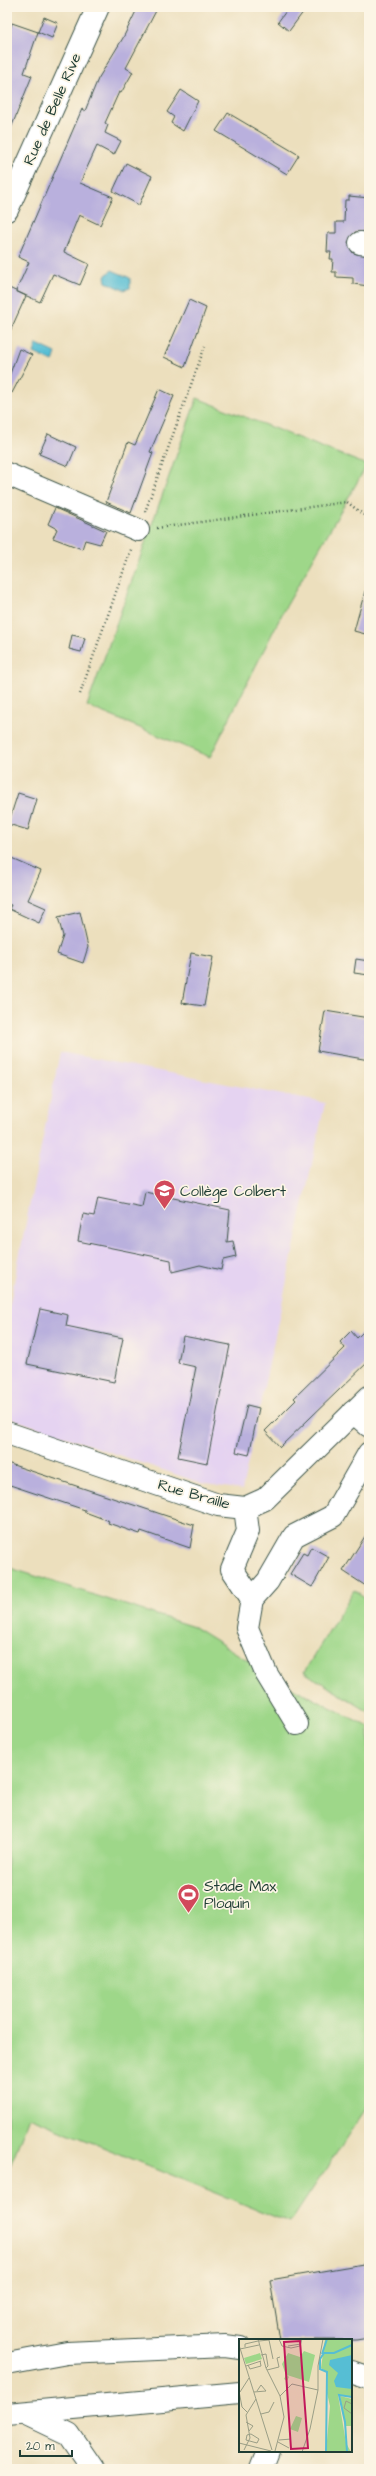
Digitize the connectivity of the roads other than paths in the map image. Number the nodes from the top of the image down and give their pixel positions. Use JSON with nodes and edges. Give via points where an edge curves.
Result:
{"nodes":[{"id":1,"x":98,"y":7,"type":"edge"},
{"id":2,"x":7,"y":210,"type":"edge"},
{"id":3,"x":7,"y":474,"type":"edge"},
{"id":4,"x":138,"y":530,"type":"road end"},
{"id":5,"x":369,"y":1397,"type":"edge"},
{"id":6,"x":361,"y":1419,"type":"edge"},
{"id":7,"x":7,"y":1433,"type":"edge"},
{"id":8,"x":369,"y":1453,"type":"edge"},
{"id":9,"x":245,"y":1508,"type":"junction"},
{"id":10,"x":252,"y":1599,"type":"junction"},
{"id":11,"x":297,"y":1724,"type":"dead end"},
{"id":12,"x":239,"y":2348,"type":"edge"},
{"id":13,"x":7,"y":2364,"type":"edge"},
{"id":14,"x":352,"y":2372,"type":"edge"},
{"id":15,"x":369,"y":2378,"type":"edge"},
{"id":16,"x":239,"y":2393,"type":"edge"},
{"id":17,"x":16,"y":2414,"type":"edge"},
{"id":18,"x":268,"y":2452,"type":"edge"},
{"id":19,"x":93,"y":2469,"type":"edge"},
{"id":20,"x":261,"y":2469,"type":"edge"}],
"edges":[{"from":1,"to":2,"type":"street","name":"Rue de Belle Rive"},
{"from":3,"to":4,"type":"street"},
{"from":5,"to":6,"type":"street","name":"Rue Braille"},
{"from":6,"to":9,"type":"street","name":"Rue Braille","via":[[265,1499]]},
{"from":7,"to":9,"type":"street","name":"Rue Braille","via":[[218,1505]]},
{"from":8,"to":10,"type":"street","via":[[332,1516],[294,1536],[268,1581]]},
{"from":9,"to":10,"type":"street","via":[[248,1531],[232,1569]]},
{"from":10,"to":11,"type":"street","via":[[247,1628],[266,1673]]},
{"from":12,"to":13,"type":"street","via":[[225,2346],[67,2353]]},
{"from":14,"to":15,"type":"street"},
{"from":16,"to":17,"type":"street"},
{"from":17,"to":19,"type":"street","via":[[69,2434]]},
{"from":18,"to":20,"type":"street"}]}
